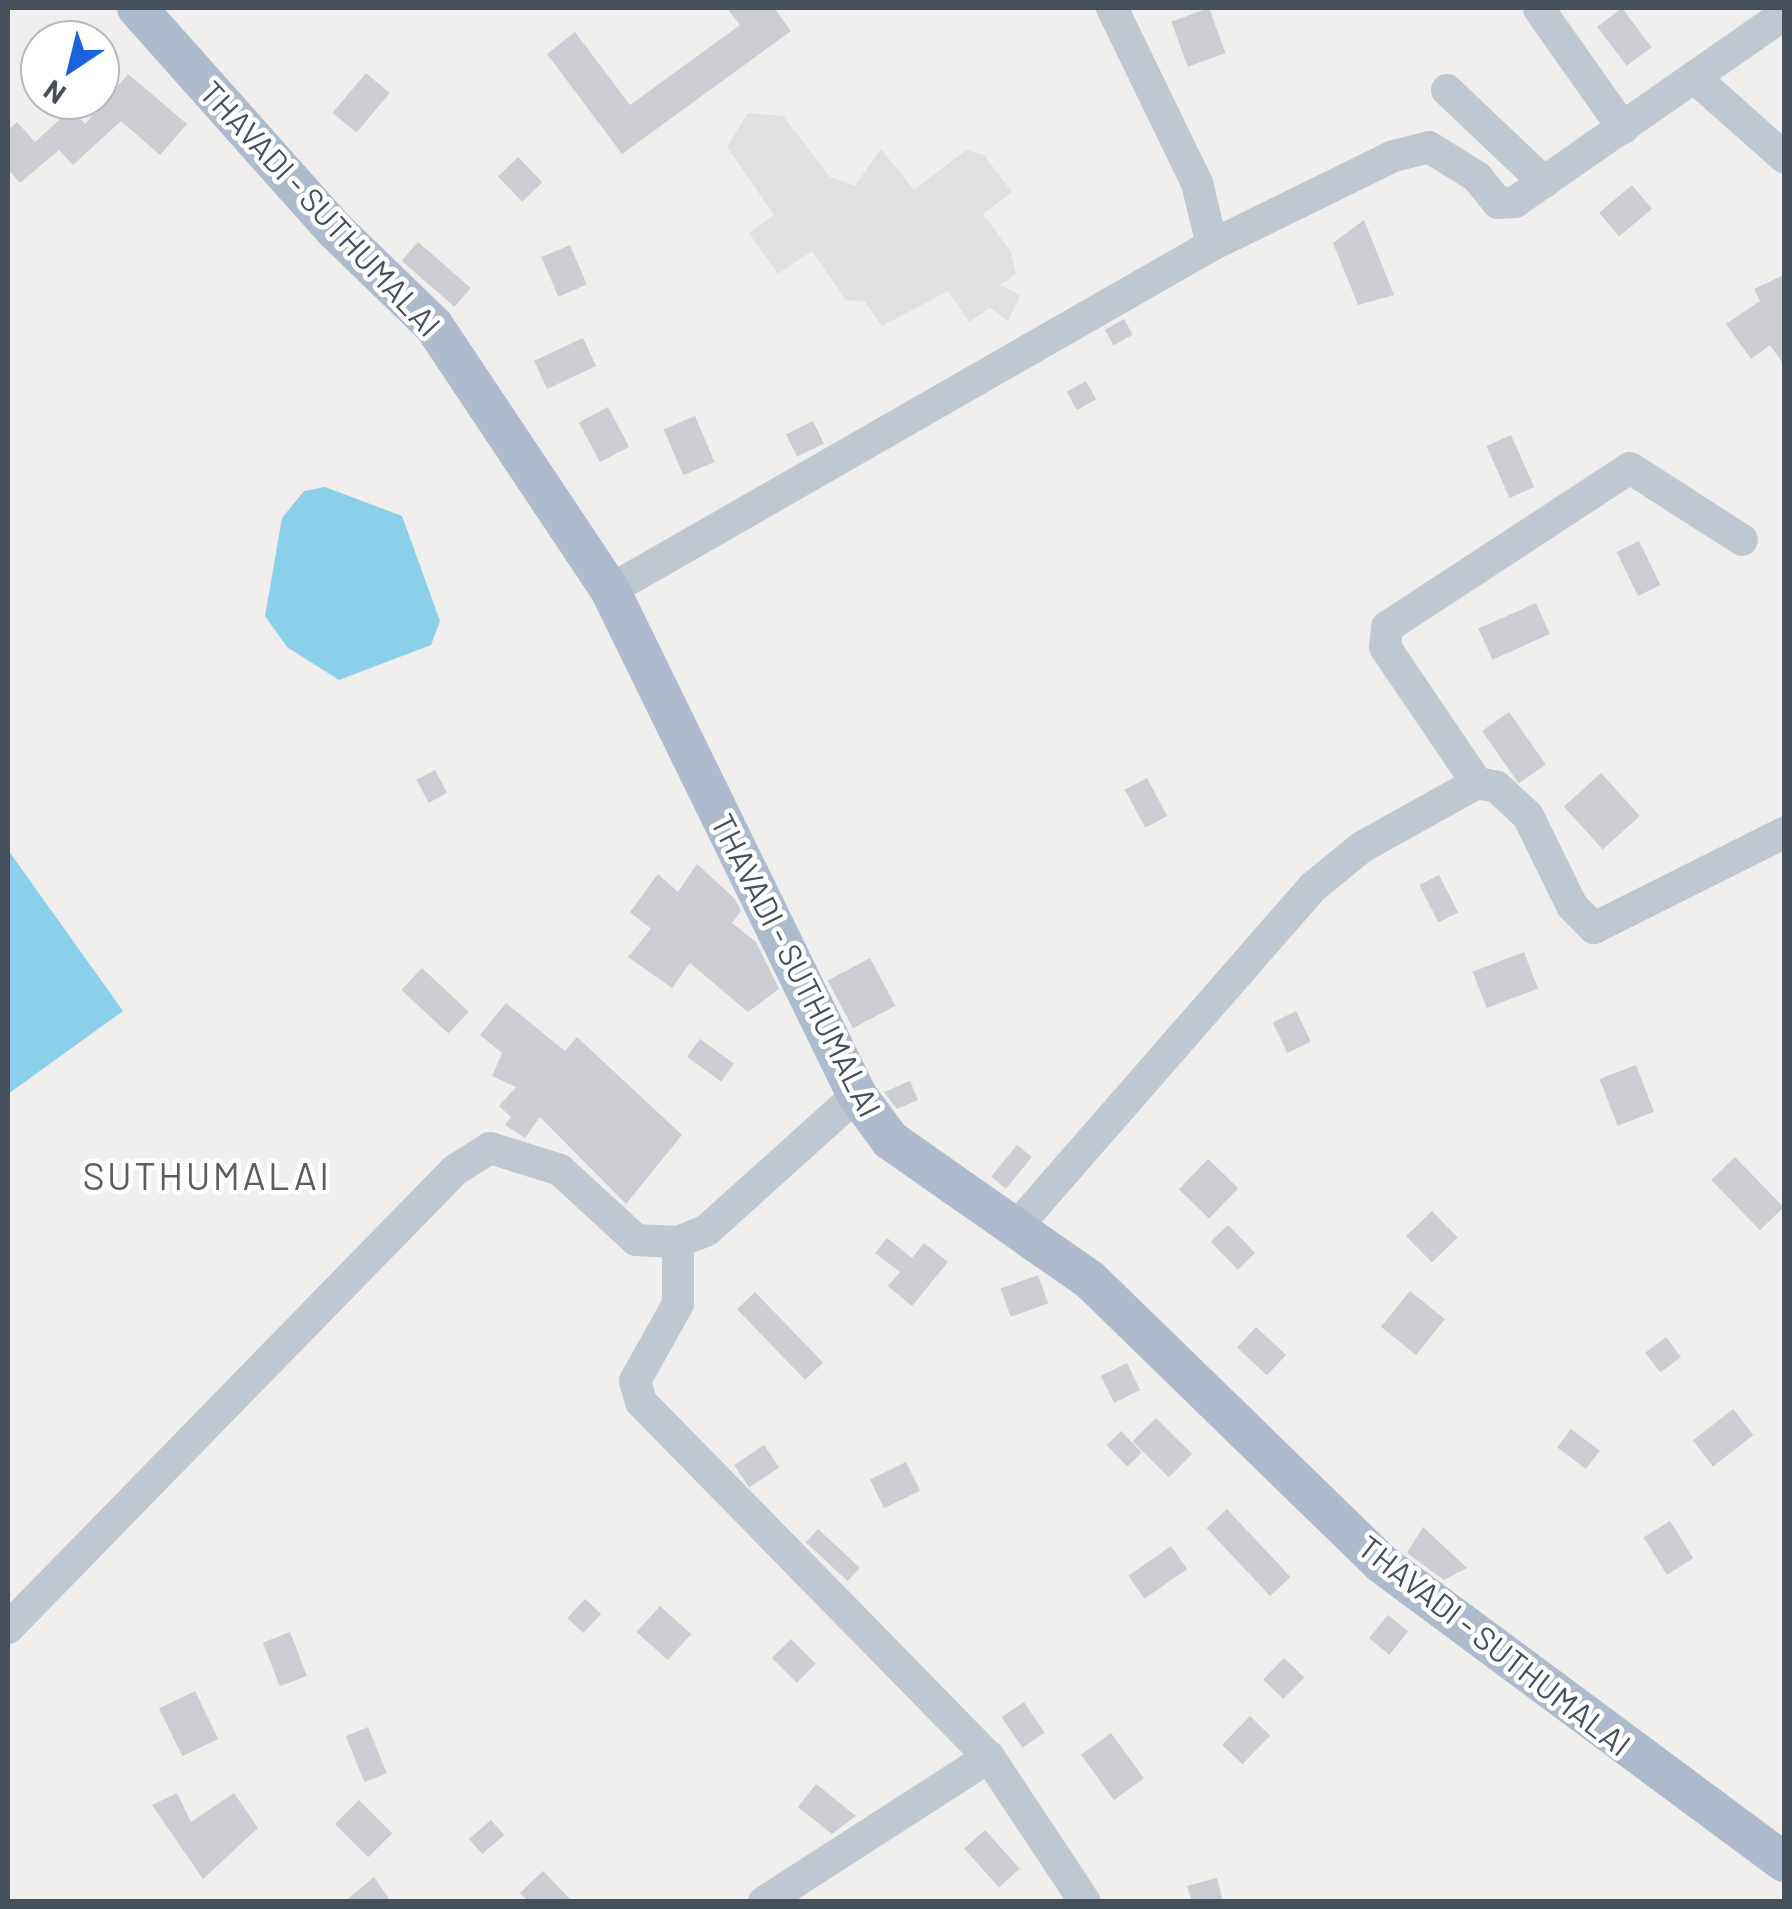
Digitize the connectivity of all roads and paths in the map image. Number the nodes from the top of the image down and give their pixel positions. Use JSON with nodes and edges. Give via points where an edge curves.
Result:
{"nodes":[{"id":1,"x":138,"y":8,"type":"edge"},
{"id":2,"x":1112,"y":8,"type":"edge"},
{"id":3,"x":1539,"y":9,"type":"edge"},
{"id":4,"x":1784,"y":14,"type":"edge"},
{"id":5,"x":1696,"y":79,"type":"junction"},
{"id":6,"x":1447,"y":90,"type":"dead end"},
{"id":7,"x":1623,"y":128,"type":"junction"},
{"id":8,"x":1784,"y":157,"type":"edge"},
{"id":9,"x":1544,"y":182,"type":"junction"},
{"id":10,"x":1212,"y":244,"type":"junction"},
{"id":11,"x":1742,"y":540,"type":"dead end"},
{"id":12,"x":610,"y":590,"type":"junction"},
{"id":13,"x":1476,"y":783,"type":"junction"},
{"id":14,"x":1784,"y":833,"type":"edge"},
{"id":15,"x":857,"y":1096,"type":"junction"},
{"id":16,"x":1018,"y":1226,"type":"junction"},
{"id":17,"x":678,"y":1242,"type":"junction"},
{"id":18,"x":8,"y":1628,"type":"edge"},
{"id":19,"x":989,"y":1756,"type":"junction"},
{"id":20,"x":1784,"y":1862,"type":"edge"},
{"id":21,"x":764,"y":1902,"type":"edge"},
{"id":22,"x":1086,"y":1902,"type":"edge"}],
"edges":[{"from":1,"to":12,"type":"main road","name":"THAVADI - SUTHUMALAI","via":[[336,232],[434,326]]},
{"from":2,"to":10,"type":"street","via":[[1197,183]]},
{"from":3,"to":7,"type":"street"},
{"from":4,"to":5,"type":"street"},
{"from":5,"to":7,"type":"street"},
{"from":5,"to":8,"type":"street"},
{"from":6,"to":9,"type":"street"},
{"from":7,"to":9,"type":"street"},
{"from":9,"to":10,"type":"street","via":[[1498,203],[1477,177],[1428,147]]},
{"from":10,"to":12,"type":"street"},
{"from":11,"to":13,"type":"street","via":[[1630,468],[1387,627],[1385,647]]},
{"from":12,"to":15,"type":"main road","name":"THAVADI - SUTHUMALAI"},
{"from":13,"to":14,"type":"street","via":[[1497,786],[1528,816],[1572,906],[1594,928]]},
{"from":13,"to":16,"type":"street","via":[[1362,847],[1313,887]]},
{"from":15,"to":16,"type":"main road","name":"THAVADI - SUTHUMALAI","via":[[930,1175]]},
{"from":15,"to":17,"type":"street","via":[[708,1230]]},
{"from":16,"to":20,"type":"main road","name":"THAVADI - SUTHUMALAI","via":[[1090,1280],[1382,1564]]},
{"from":17,"to":18,"type":"street","via":[[636,1240],[560,1170],[490,1148],[455,1170]]},
{"from":17,"to":19,"type":"street","via":[[678,1304],[635,1380],[641,1402]]},
{"from":19,"to":21,"type":"street"},
{"from":19,"to":22,"type":"street"}]}
